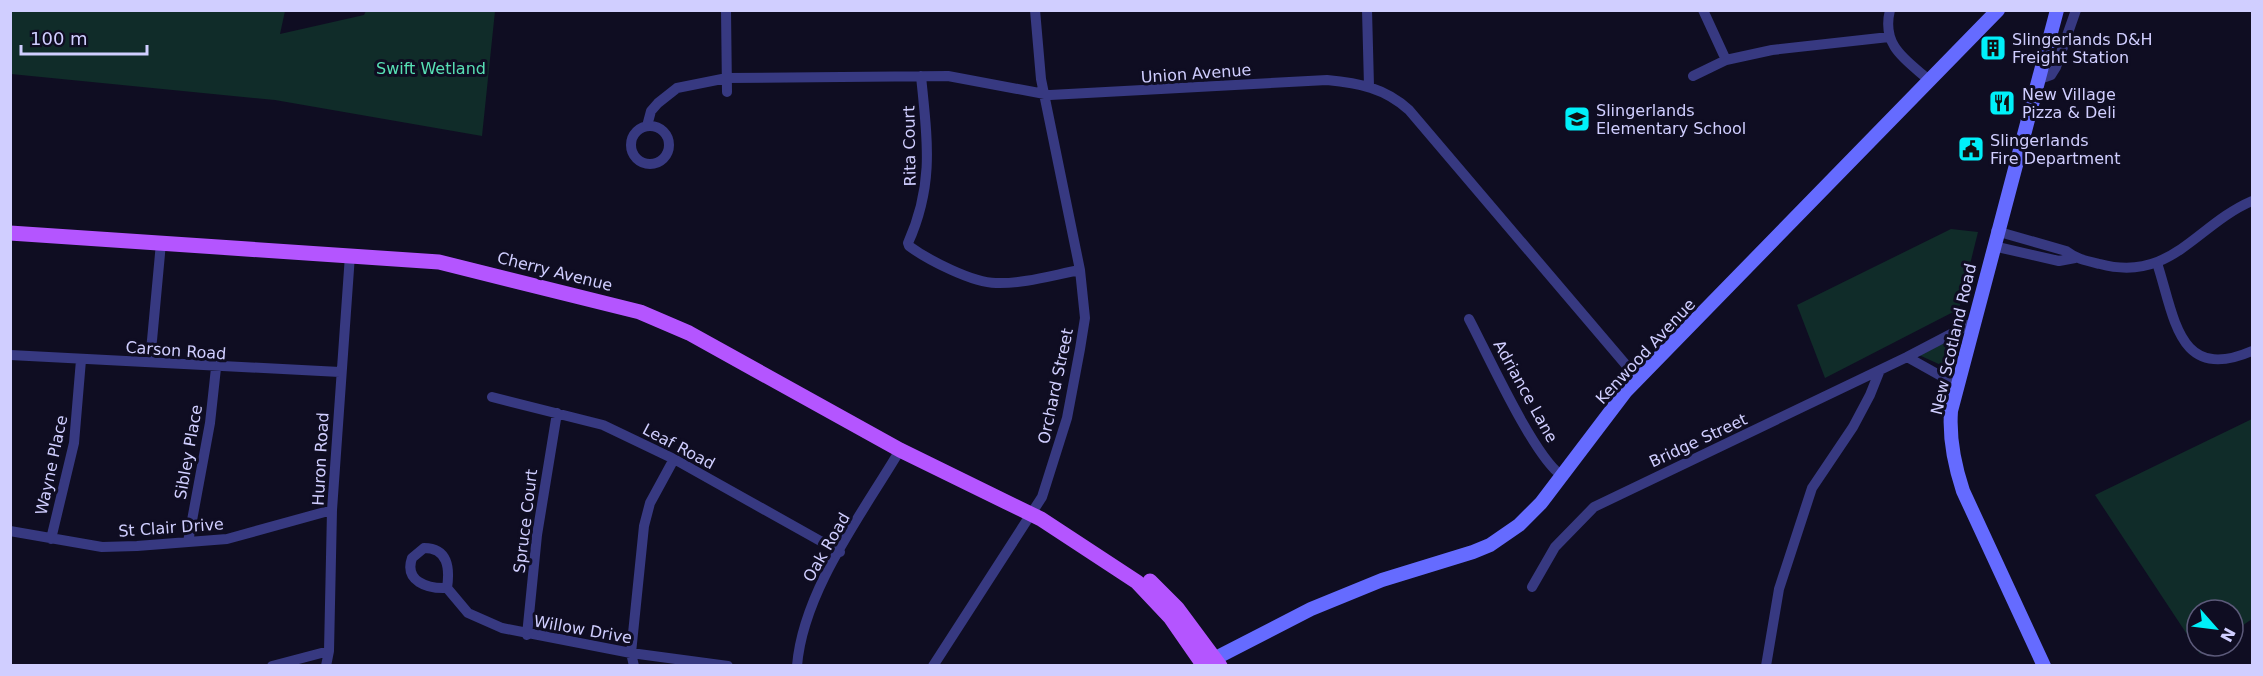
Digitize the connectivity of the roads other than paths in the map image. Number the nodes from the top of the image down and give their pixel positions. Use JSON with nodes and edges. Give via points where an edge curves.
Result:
{"nodes":[{"id":1,"x":726,"y":10,"type":"edge"},
{"id":2,"x":1035,"y":10,"type":"edge"},
{"id":3,"x":1367,"y":10,"type":"edge"},
{"id":4,"x":1703,"y":10,"type":"edge"},
{"id":5,"x":1890,"y":10,"type":"edge"},
{"id":6,"x":1998,"y":10,"type":"edge"},
{"id":7,"x":2057,"y":10,"type":"edge"},
{"id":8,"x":2076,"y":10,"type":"edge"},
{"id":9,"x":1889,"y":37,"type":"junction"},
{"id":10,"x":1726,"y":60,"type":"junction"},
{"id":11,"x":921,"y":76,"type":"junction"},
{"id":12,"x":1693,"y":76,"type":"dead end"},
{"id":13,"x":727,"y":78,"type":"junction"},
{"id":14,"x":1929,"y":80,"type":"junction"},
{"id":15,"x":2037,"y":80,"type":"junction"},
{"id":16,"x":1369,"y":86,"type":"junction"},
{"id":17,"x":727,"y":92,"type":"dead end"},
{"id":18,"x":1044,"y":93,"type":"junction"},
{"id":19,"x":647,"y":126,"type":"dead end"},
{"id":20,"x":2253,"y":201,"type":"edge"},
{"id":21,"x":1996,"y":231,"type":"junction"},
{"id":22,"x":10,"y":233,"type":"edge"},
{"id":23,"x":161,"y":243,"type":"junction"},
{"id":24,"x":1993,"y":246,"type":"junction"},
{"id":25,"x":350,"y":255,"type":"junction"},
{"id":26,"x":2075,"y":258,"type":"junction"},
{"id":27,"x":2157,"y":263,"type":"junction"},
{"id":28,"x":1080,"y":270,"type":"junction"},
{"id":29,"x":1469,"y":319,"type":"dead end"},
{"id":30,"x":1974,"y":322,"type":"junction"},
{"id":31,"x":2253,"y":351,"type":"edge"},
{"id":32,"x":10,"y":355,"type":"edge"},
{"id":33,"x":1907,"y":357,"type":"junction"},
{"id":34,"x":81,"y":360,"type":"junction"},
{"id":35,"x":150,"y":362,"type":"junction"},
{"id":36,"x":216,"y":368,"type":"junction"},
{"id":37,"x":1880,"y":370,"type":"junction"},
{"id":38,"x":340,"y":372,"type":"junction"},
{"id":39,"x":1638,"y":379,"type":"junction"},
{"id":40,"x":1957,"y":385,"type":"junction"},
{"id":41,"x":492,"y":397,"type":"dead end"},
{"id":42,"x":557,"y":413,"type":"junction"},
{"id":43,"x":900,"y":450,"type":"junction"},
{"id":44,"x":674,"y":459,"type":"junction"},
{"id":45,"x":1561,"y":474,"type":"junction"},
{"id":46,"x":332,"y":510,"type":"junction"},
{"id":47,"x":1037,"y":517,"type":"junction"},
{"id":48,"x":10,"y":531,"type":"edge"},
{"id":49,"x":51,"y":540,"type":"junction"},
{"id":50,"x":188,"y":542,"type":"junction"},
{"id":51,"x":840,"y":552,"type":"junction"},
{"id":52,"x":1532,"y":587,"type":"dead end"},
{"id":53,"x":447,"y":588,"type":"dead end"},
{"id":54,"x":527,"y":634,"type":"junction"},
{"id":55,"x":329,"y":651,"type":"junction"},
{"id":56,"x":631,"y":653,"type":"junction"},
{"id":57,"x":1209,"y":664,"type":"edge"},
{"id":58,"x":272,"y":666,"type":"edge"},
{"id":59,"x":326,"y":666,"type":"edge"},
{"id":60,"x":634,"y":666,"type":"edge"},
{"id":61,"x":728,"y":666,"type":"edge"},
{"id":62,"x":797,"y":666,"type":"edge"},
{"id":63,"x":933,"y":666,"type":"edge"},
{"id":64,"x":1766,"y":666,"type":"edge"},
{"id":65,"x":2044,"y":666,"type":"edge"}],
"edges":[{"from":1,"to":13,"type":"street"},
{"from":2,"to":18,"type":"street","name":"Orchard Street"},
{"from":3,"to":16,"type":"street"},
{"from":4,"to":10,"type":"street"},
{"from":5,"to":9,"type":"street"},
{"from":6,"to":14,"type":"main road","name":"Kenwood Avenue"},
{"from":7,"to":15,"type":"main road","name":"New Scotland Road"},
{"from":8,"to":15,"type":"street","via":[[2056,67],[2051,75]]},
{"from":9,"to":10,"type":"street","via":[[1772,50]]},
{"from":9,"to":14,"type":"street","via":[[1901,58]]},
{"from":10,"to":12,"type":"street"},
{"from":11,"to":13,"type":"street","name":"Union Avenue"},
{"from":11,"to":18,"type":"street","name":"Union Avenue","via":[[957,77]]},
{"from":11,"to":28,"type":"street","name":"Rita Court","via":[[926,192],[908,243],[912,249],[992,284]]},
{"from":13,"to":17,"type":"street"},
{"from":13,"to":19,"type":"street","name":"Union Avenue","via":[[677,88],[651,111]]},
{"from":14,"to":39,"type":"main road","name":"Kenwood Avenue"},
{"from":15,"to":21,"type":"main road","name":"New Scotland Road"},
{"from":16,"to":18,"type":"street","name":"Union Avenue","via":[[1327,80],[1148,92]]},
{"from":16,"to":39,"type":"street","name":"Union Avenue","via":[[1409,110]]},
{"from":18,"to":28,"type":"street","name":"Orchard Street"},
{"from":20,"to":27,"type":"street"},
{"from":21,"to":24,"type":"main road","name":"New Scotland Road"},
{"from":21,"to":26,"type":"street","via":[[2066,251]]},
{"from":22,"to":23,"type":"main road","name":"Cherry Avenue"},
{"from":23,"to":25,"type":"main road","name":"Cherry Avenue"},
{"from":23,"to":35,"type":"street"},
{"from":24,"to":26,"type":"street","via":[[2059,261]]},
{"from":24,"to":30,"type":"main road","name":"New Scotland Road"},
{"from":25,"to":38,"type":"street","name":"Huron Road"},
{"from":25,"to":43,"type":"main road","name":"Cherry Avenue","via":[[457,266],[640,312],[689,333]]},
{"from":26,"to":27,"type":"street","via":[[2112,267],[2135,268]]},
{"from":27,"to":31,"type":"street","via":[[2183,341],[2196,355],[2221,361]]},
{"from":28,"to":47,"type":"street","name":"Orchard Street","via":[[1085,318],[1080,349],[1067,418]]},
{"from":29,"to":45,"type":"street","name":"Adriance Lane","via":[[1518,413],[1551,466]]},
{"from":30,"to":33,"type":"street","name":"Bridge Street"},
{"from":30,"to":40,"type":"main road","name":"New Scotland Road"},
{"from":32,"to":34,"type":"street","name":"Carson Road"},
{"from":33,"to":37,"type":"street","name":"Bridge Street"},
{"from":33,"to":40,"type":"street"},
{"from":34,"to":35,"type":"street","name":"Carson Road"},
{"from":34,"to":49,"type":"street","name":"Wayne Place","via":[[74,443]]},
{"from":35,"to":36,"type":"street","name":"Carson Road"},
{"from":36,"to":38,"type":"street","name":"Carson Road"},
{"from":36,"to":50,"type":"street","name":"Sibley Place"},
{"from":37,"to":52,"type":"street","name":"Bridge Street","via":[[1594,507],[1555,547]]},
{"from":37,"to":64,"type":"street","via":[[1852,427],[1812,489],[1779,589]]},
{"from":38,"to":46,"type":"street","name":"Huron Road"},
{"from":39,"to":45,"type":"main road","name":"Kenwood Avenue"},
{"from":40,"to":65,"type":"main road","name":"New Scotland Road","via":[[1949,429],[1956,470]]},
{"from":41,"to":42,"type":"street","name":"Leaf Road"},
{"from":42,"to":44,"type":"street","name":"Leaf Road","via":[[603,424]]},
{"from":42,"to":54,"type":"street","name":"Spruce Court","via":[[537,535]]},
{"from":43,"to":47,"type":"main road","name":"Cherry Avenue"},
{"from":43,"to":51,"type":"street","name":"Oak Road"},
{"from":44,"to":51,"type":"street","name":"Leaf Road"},
{"from":44,"to":56,"type":"street","via":[[650,503],[644,526]]},
{"from":45,"to":57,"type":"main road","name":"Kenwood Avenue","via":[[1532,513],[1490,545],[1359,588],[1244,641]]},
{"from":46,"to":50,"type":"street","name":"St Clair Drive","via":[[227,539]]},
{"from":46,"to":55,"type":"street","name":"Huron Road"},
{"from":47,"to":57,"type":"main road","name":"Cherry Avenue","via":[[1137,582]]},
{"from":47,"to":63,"type":"street","name":"Orchard Street","via":[[954,630]]},
{"from":48,"to":49,"type":"street","name":"St Clair Drive"},
{"from":49,"to":50,"type":"street","name":"St Clair Drive","via":[[102,547]]},
{"from":51,"to":62,"type":"street","name":"Oak Road","via":[[804,623]]},
{"from":53,"to":54,"type":"street","name":"Willow Drive","via":[[478,619]]},
{"from":54,"to":56,"type":"street","name":"Willow Drive"},
{"from":55,"to":58,"type":"street"},
{"from":55,"to":59,"type":"street","name":"Huron Road"},
{"from":56,"to":60,"type":"street"},
{"from":56,"to":61,"type":"street","name":"Willow Drive"}]}
